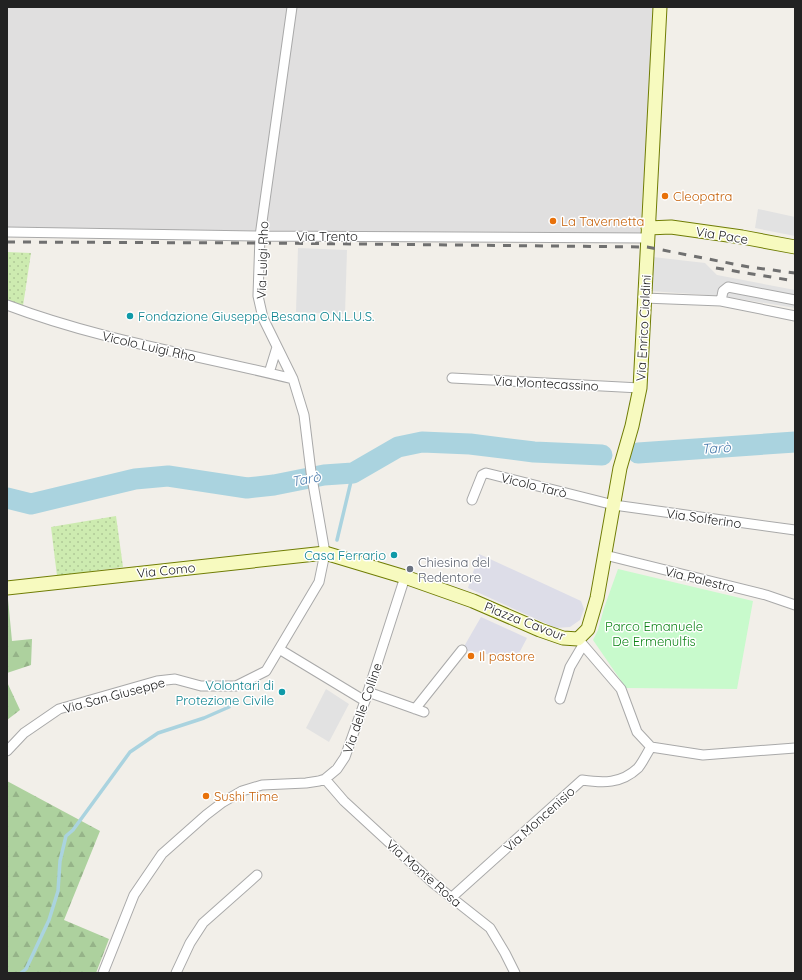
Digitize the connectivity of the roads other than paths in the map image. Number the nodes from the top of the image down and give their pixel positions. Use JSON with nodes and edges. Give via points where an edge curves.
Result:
{"nodes":[{"id":1,"x":292,"y":7,"type":"edge"},
{"id":2,"x":660,"y":7,"type":"edge"},
{"id":3,"x":7,"y":232,"type":"edge"},
{"id":4,"x":648,"y":233,"type":"junction"},
{"id":5,"x":260,"y":236,"type":"junction"},
{"id":6,"x":795,"y":247,"type":"edge"},
{"id":7,"x":644,"y":298,"type":"junction"},
{"id":8,"x":795,"y":300,"type":"edge"},
{"id":9,"x":721,"y":301,"type":"junction"},
{"id":10,"x":7,"y":305,"type":"edge"},
{"id":11,"x":795,"y":316,"type":"edge"},
{"id":12,"x":277,"y":347,"type":"junction"},
{"id":13,"x":269,"y":373,"type":"junction"},
{"id":14,"x":452,"y":378,"type":"dead end"},
{"id":15,"x":293,"y":379,"type":"junction"},
{"id":16,"x":640,"y":388,"type":"junction"},
{"id":17,"x":472,"y":500,"type":"dead end"},
{"id":18,"x":614,"y":505,"type":"junction"},
{"id":19,"x":795,"y":530,"type":"edge"},
{"id":20,"x":325,"y":553,"type":"junction"},
{"id":21,"x":605,"y":555,"type":"junction"},
{"id":22,"x":405,"y":577,"type":"junction"},
{"id":23,"x":7,"y":588,"type":"edge"},
{"id":24,"x":795,"y":605,"type":"edge"},
{"id":25,"x":580,"y":642,"type":"junction"},
{"id":26,"x":279,"y":649,"type":"junction"},
{"id":27,"x":462,"y":650,"type":"dead end"},
{"id":28,"x":367,"y":697,"type":"junction"},
{"id":29,"x":560,"y":699,"type":"dead end"},
{"id":30,"x":651,"y":747,"type":"junction"},
{"id":31,"x":795,"y":748,"type":"edge"},
{"id":32,"x":7,"y":751,"type":"edge"},
{"id":33,"x":325,"y":779,"type":"junction"},
{"id":34,"x":257,"y":875,"type":"dead end"},
{"id":35,"x":451,"y":898,"type":"junction"},
{"id":36,"x":103,"y":973,"type":"edge"},
{"id":37,"x":176,"y":973,"type":"edge"},
{"id":38,"x":515,"y":973,"type":"edge"}],
"edges":[{"from":1,"to":5,"type":"street","name":"Via Luigi Rho"},
{"from":2,"to":4,"type":"street","name":"Via Enrico Cialdini"},
{"from":3,"to":5,"type":"street","name":"Via Trento"},
{"from":4,"to":5,"type":"street","name":"Via Trento"},
{"from":4,"to":6,"type":"street","name":"Via Pace","via":[[671,227]]},
{"from":4,"to":7,"type":"street","name":"Via Enrico Cialdini"},
{"from":5,"to":12,"type":"street","name":"Via Luigi Rho","via":[[258,296],[263,318]]},
{"from":7,"to":9,"type":"street"},
{"from":7,"to":16,"type":"street","name":"Via Enrico Cialdini"},
{"from":8,"to":9,"type":"street","via":[[728,287],[723,291]]},
{"from":9,"to":11,"type":"street"},
{"from":10,"to":13,"type":"street","name":"Vicolo Luigi Rho","via":[[32,315],[121,341]]},
{"from":12,"to":13,"type":"street"},
{"from":12,"to":15,"type":"street","name":"Via Luigi Rho"},
{"from":13,"to":15,"type":"street","name":"Vicolo Luigi Rho"},
{"from":14,"to":16,"type":"street","name":"Via Montecassino"},
{"from":15,"to":20,"type":"street","name":"Via Luigi Rho","via":[[304,415]]},
{"from":16,"to":18,"type":"street","name":"Via Enrico Cialdini","via":[[620,468]]},
{"from":17,"to":18,"type":"street","name":"Vicolo Tarò","via":[[482,475],[486,473]]},
{"from":18,"to":19,"type":"street","name":"Via Solferino"},
{"from":18,"to":21,"type":"street","name":"Via Enrico Cialdini"},
{"from":20,"to":22,"type":"street","name":"Piazza Cavour"},
{"from":20,"to":23,"type":"street","name":"Via Como"},
{"from":20,"to":26,"type":"street","name":"Via San Giuseppe","via":[[319,582]]},
{"from":21,"to":24,"type":"street","name":"Via Palestro"},
{"from":21,"to":25,"type":"street","name":"Via Enrico Cialdini","via":[[597,598],[588,629]]},
{"from":22,"to":25,"type":"street","name":"Piazza Cavour","via":[[474,601],[540,630]]},
{"from":22,"to":28,"type":"street","name":"Via delle Colline"},
{"from":25,"to":29,"type":"street"},
{"from":25,"to":30,"type":"street","via":[[621,689],[637,732]]},
{"from":26,"to":28,"type":"street"},
{"from":26,"to":32,"type":"street","name":"Via San Giuseppe","via":[[266,671],[236,686],[201,686],[176,679],[157,681],[59,709],[24,733]]},
{"from":27,"to":28,"type":"street","via":[[420,710]]},
{"from":28,"to":33,"type":"street","name":"Via delle Colline","via":[[345,757],[338,769]]},
{"from":30,"to":31,"type":"street","via":[[703,755]]},
{"from":30,"to":35,"type":"street","name":"Via Moncenisio","via":[[638,767],[625,778],[603,783],[582,780]]},
{"from":33,"to":35,"type":"street","name":"Via Monte Rosa","via":[[344,801]]},
{"from":33,"to":36,"type":"street","name":"Via delle Colline","via":[[306,783],[262,785],[242,791],[206,815],[162,854],[134,895]]},
{"from":34,"to":37,"type":"street","via":[[203,923],[190,942]]},
{"from":35,"to":38,"type":"street","name":"Via Monte Rosa","via":[[490,928]]}]}
